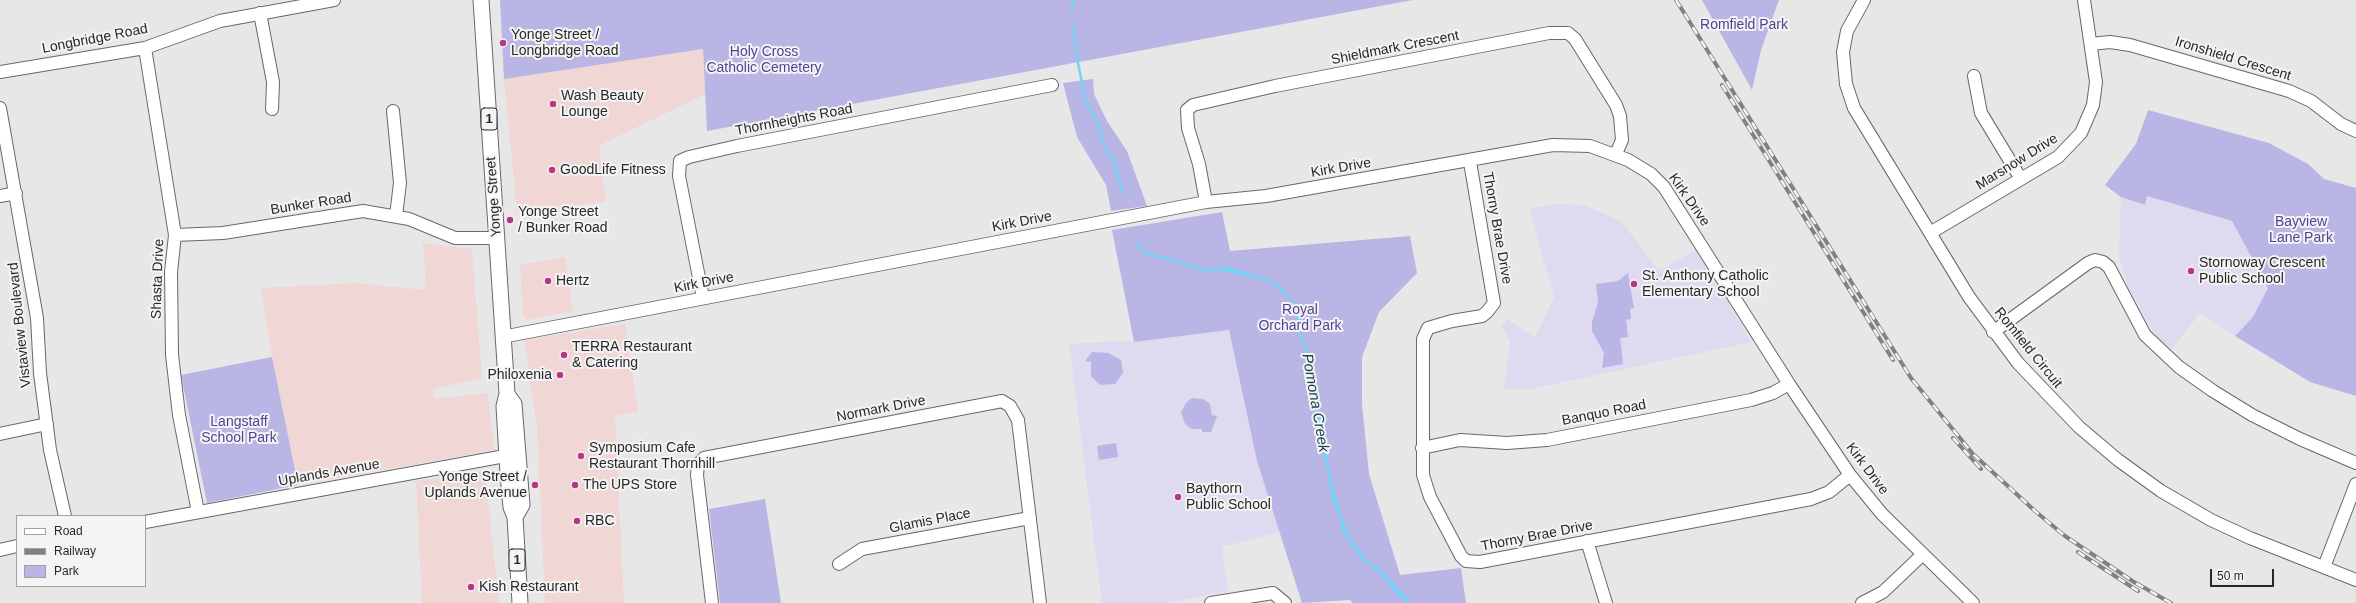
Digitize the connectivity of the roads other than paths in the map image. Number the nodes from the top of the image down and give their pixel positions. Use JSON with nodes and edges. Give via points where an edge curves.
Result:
{"nodes":[{"id":1,"x":334,"y":0,"type":"edge"},
{"id":2,"x":481,"y":0,"type":"edge"},
{"id":3,"x":1864,"y":0,"type":"edge"},
{"id":4,"x":2084,"y":0,"type":"edge"},
{"id":5,"x":260,"y":14,"type":"junction"},
{"id":6,"x":2091,"y":44,"type":"junction"},
{"id":7,"x":145,"y":48,"type":"junction"},
{"id":8,"x":0,"y":72,"type":"edge"},
{"id":9,"x":1974,"y":76,"type":"dead end"},
{"id":10,"x":1052,"y":85,"type":"dead end"},
{"id":11,"x":0,"y":108,"type":"edge"},
{"id":12,"x":272,"y":109,"type":"dead end"},
{"id":13,"x":393,"y":111,"type":"dead end"},
{"id":14,"x":2356,"y":131,"type":"edge"},
{"id":15,"x":1616,"y":154,"type":"junction"},
{"id":16,"x":1470,"y":162,"type":"junction"},
{"id":17,"x":2021,"y":179,"type":"junction"},
{"id":18,"x":16,"y":193,"type":"junction"},
{"id":19,"x":0,"y":196,"type":"edge"},
{"id":20,"x":1206,"y":202,"type":"junction"},
{"id":21,"x":396,"y":216,"type":"junction"},
{"id":22,"x":1930,"y":233,"type":"junction"},
{"id":23,"x":175,"y":235,"type":"junction"},
{"id":24,"x":497,"y":238,"type":"junction"},
{"id":25,"x":703,"y":298,"type":"junction"},
{"id":26,"x":1994,"y":332,"type":"junction"},
{"id":27,"x":502,"y":337,"type":"junction"},
{"id":28,"x":1788,"y":384,"type":"junction"},
{"id":29,"x":47,"y":424,"type":"junction"},
{"id":30,"x":0,"y":434,"type":"edge"},
{"id":31,"x":1422,"y":448,"type":"junction"},
{"id":32,"x":513,"y":454,"type":"junction"},
{"id":33,"x":2356,"y":463,"type":"edge"},
{"id":34,"x":1850,"y":475,"type":"junction"},
{"id":35,"x":2356,"y":484,"type":"edge"},
{"id":36,"x":198,"y":512,"type":"junction"},
{"id":37,"x":65,"y":515,"type":"edge"},
{"id":38,"x":1030,"y":518,"type":"junction"},
{"id":39,"x":146,"y":522,"type":"edge"},
{"id":40,"x":1587,"y":541,"type":"junction"},
{"id":41,"x":16,"y":546,"type":"edge"},
{"id":42,"x":0,"y":550,"type":"edge"},
{"id":43,"x":1922,"y":555,"type":"junction"},
{"id":44,"x":839,"y":564,"type":"dead end"},
{"id":45,"x":2324,"y":567,"type":"junction"},
{"id":46,"x":2356,"y":580,"type":"edge"},
{"id":47,"x":520,"y":603,"type":"edge"},
{"id":48,"x":712,"y":603,"type":"edge"},
{"id":49,"x":1040,"y":603,"type":"edge"},
{"id":50,"x":1211,"y":603,"type":"edge"},
{"id":51,"x":1285,"y":603,"type":"edge"},
{"id":52,"x":1606,"y":603,"type":"edge"},
{"id":53,"x":1862,"y":603,"type":"edge"},
{"id":54,"x":1973,"y":603,"type":"edge"}],
"edges":[{"from":1,"to":5,"type":"street","name":"Longbridge Road"},
{"from":2,"to":24,"type":"main road","name":"Yonge Street","number":"1"},
{"from":3,"to":22,"type":"street","name":"Romfield Circuit","via":[[1853,17],[1845,42],[1844,67],[1849,95],[1860,120]]},
{"from":4,"to":6,"type":"street","name":"Marsnow Drive"},
{"from":5,"to":7,"type":"street","name":"Longbridge Road","via":[[220,20]]},
{"from":5,"to":12,"type":"street","via":[[273,82]]},
{"from":6,"to":14,"type":"street","name":"Ironshield Crescent","via":[[2110,42],[2136,46],[2288,91],[2312,101],[2342,124]]},
{"from":6,"to":17,"type":"street","name":"Marsnow Drive","via":[[2096,82],[2094,105],[2088,121],[2076,140],[2058,157]]},
{"from":7,"to":8,"type":"street","name":"Longbridge Road"},
{"from":7,"to":23,"type":"street","name":"Shasta Drive"},
{"from":9,"to":17,"type":"street","via":[[1981,113]]},
{"from":10,"to":25,"type":"street","name":"Thornheights Road","via":[[737,146],[680,161],[679,176]]},
{"from":11,"to":18,"type":"street","name":"Vistaview Boulevard"},
{"from":13,"to":21,"type":"street","via":[[400,184]]},
{"from":15,"to":16,"type":"street","name":"Kirk Drive","via":[[1590,146],[1553,145]]},
{"from":15,"to":20,"type":"street","name":"Shieldmark Crescent","via":[[1622,140],[1620,116],[1616,105],[1575,39],[1568,33],[1549,33],[1275,86],[1193,106],[1188,110],[1187,123],[1199,164]]},
{"from":15,"to":28,"type":"street","name":"Kirk Drive","via":[[1640,166],[1664,187]]},
{"from":16,"to":20,"type":"street","name":"Kirk Drive","via":[[1266,196]]},
{"from":16,"to":31,"type":"street","name":"Thorny Brae Drive","via":[[1494,303],[1482,316],[1435,325],[1425,332]]},
{"from":17,"to":22,"type":"street","name":"Marsnow Drive"},
{"from":18,"to":19,"type":"street"},
{"from":18,"to":29,"type":"street","name":"Vistaview Boulevard","via":[[37,318],[40,373]]},
{"from":20,"to":25,"type":"street","name":"Kirk Drive"},
{"from":21,"to":23,"type":"street","name":"Bunker Road","via":[[354,211],[223,233]]},
{"from":21,"to":24,"type":"street","name":"Bunker Road","via":[[455,238]]},
{"from":22,"to":26,"type":"street","name":"Romfield Circuit"},
{"from":23,"to":36,"type":"street","name":"Shasta Drive","via":[[171,272],[172,355],[179,415]]},
{"from":24,"to":27,"type":"main road","name":"Yonge Street","number":"1"},
{"from":25,"to":27,"type":"street","name":"Kirk Drive"},
{"from":26,"to":33,"type":"street","via":[[2088,263],[2095,260],[2104,262],[2146,335],[2179,367],[2252,415],[2284,432]]},
{"from":26,"to":45,"type":"street","name":"Romfield Circuit","via":[[2028,375],[2059,408],[2096,442],[2137,474],[2216,522]]},
{"from":27,"to":32,"type":"main road","name":"Yonge Street","number":"1","via":[[507,394],[514,404]]},
{"from":28,"to":31,"type":"street","name":"Banquo Road","via":[[1773,393],[1751,400],[1547,440],[1507,443],[1460,440]]},
{"from":28,"to":34,"type":"street","name":"Kirk Drive"},
{"from":29,"to":30,"type":"street"},
{"from":29,"to":37,"type":"street","name":"Vistaview Boulevard","via":[[50,450]]},
{"from":31,"to":40,"type":"street","name":"Thorny Brae Drive","via":[[1423,475],[1430,497],[1466,561],[1480,562]]},
{"from":32,"to":36,"type":"street","name":"Uplands Avenue"},
{"from":32,"to":47,"type":"main road","name":"Yonge Street","number":"1","via":[[522,505],[515,517]]},
{"from":34,"to":40,"type":"street","name":"Thorny Brae Drive","via":[[1829,492],[1811,499]]},
{"from":34,"to":43,"type":"street","name":"Kirk Drive","via":[[1882,514]]},
{"from":35,"to":45,"type":"street"},
{"from":36,"to":39,"type":"street","name":"Uplands Avenue"},
{"from":38,"to":44,"type":"street","name":"Glamis Place","via":[[862,549]]},
{"from":38,"to":48,"type":"street","name":"Normark Drive","via":[[1018,420],[1010,406],[1002,402],[704,458],[698,465],[697,475]]},
{"from":38,"to":49,"type":"street","name":"Normark Drive"},
{"from":40,"to":52,"type":"street"},
{"from":41,"to":42,"type":"street"},
{"from":43,"to":53,"type":"street","via":[[1883,592]]},
{"from":43,"to":54,"type":"street","name":"Kirk Drive"},
{"from":45,"to":46,"type":"street","name":"Romfield Circuit"},
{"from":50,"to":51,"type":"street","via":[[1273,593]]}]}
